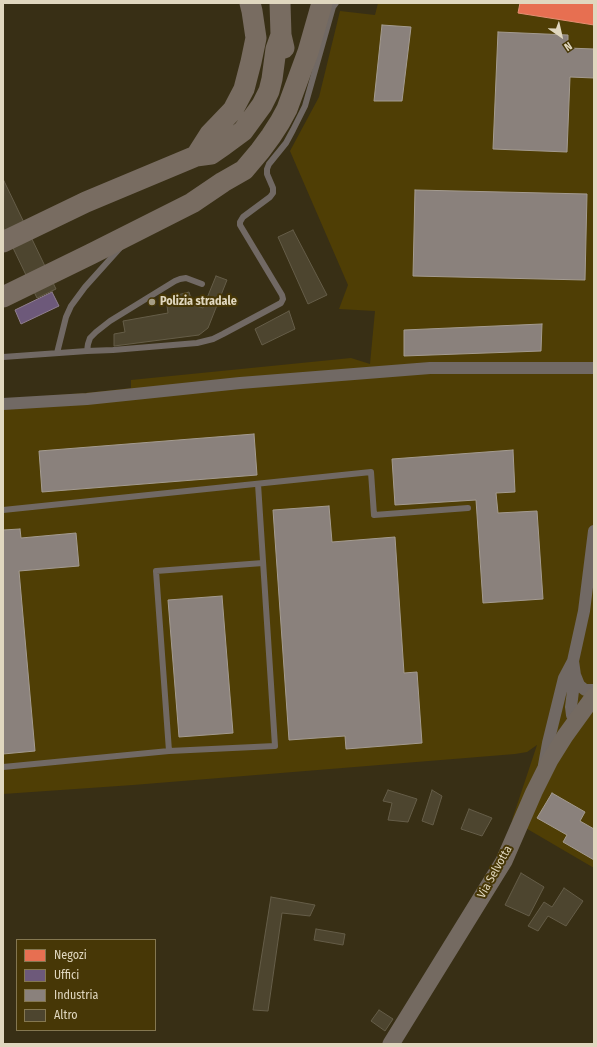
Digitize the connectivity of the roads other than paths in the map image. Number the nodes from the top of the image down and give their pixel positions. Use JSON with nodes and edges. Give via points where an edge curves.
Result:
{"nodes":[{"id":1,"x":250,"y":3,"type":"edge"},
{"id":2,"x":280,"y":3,"type":"edge"},
{"id":3,"x":322,"y":3,"type":"edge"},
{"id":4,"x":336,"y":3,"type":"edge"},
{"id":5,"x":281,"y":35,"type":"junction"},
{"id":6,"x":196,"y":156,"type":"junction"},
{"id":7,"x":224,"y":182,"type":"junction"},
{"id":8,"x":131,"y":234,"type":"junction"},
{"id":9,"x":3,"y":242,"type":"edge"},
{"id":10,"x":202,"y":284,"type":"dead end"},
{"id":11,"x":3,"y":297,"type":"edge"},
{"id":12,"x":87,"y":350,"type":"junction"},
{"id":13,"x":57,"y":353,"type":"junction"},
{"id":14,"x":3,"y":357,"type":"edge"},
{"id":15,"x":594,"y":368,"type":"edge"},
{"id":16,"x":3,"y":404,"type":"edge"},
{"id":17,"x":258,"y":484,"type":"junction"},
{"id":18,"x":468,"y":508,"type":"dead end"},
{"id":19,"x":3,"y":510,"type":"edge"},
{"id":20,"x":594,"y":531,"type":"edge"},
{"id":21,"x":263,"y":563,"type":"junction"},
{"id":22,"x":573,"y":661,"type":"junction"},
{"id":23,"x":575,"y":676,"type":"junction"},
{"id":24,"x":594,"y":690,"type":"edge"},
{"id":25,"x":594,"y":696,"type":"edge"},
{"id":26,"x":557,"y":706,"type":"junction"},
{"id":27,"x":577,"y":720,"type":"junction"},
{"id":28,"x":169,"y":751,"type":"junction"},
{"id":29,"x":3,"y":767,"type":"edge"},
{"id":30,"x":541,"y":778,"type":"junction"},
{"id":31,"x":391,"y":1044,"type":"edge"}],
"edges":[{"from":1,"to":6,"type":"highway","via":[[256,38],[244,89],[233,110],[210,134]]},
{"from":2,"to":5,"type":"highway"},
{"from":3,"to":7,"type":"highway","via":[[308,52],[280,122],[244,170]]},
{"from":4,"to":12,"type":"lane","via":[[305,106],[286,143],[267,169],[273,193],[240,222],[282,295],[281,303],[213,339],[197,343]]},
{"from":5,"to":6,"type":"highway","via":[[269,91],[255,116],[242,131],[211,154]]},
{"from":5,"to":7,"type":"highway","via":[[283,64],[270,113]]},
{"from":6,"to":9,"type":"highway","via":[[86,202]]},
{"from":7,"to":8,"type":"highway","via":[[192,204]]},
{"from":8,"to":11,"type":"highway"},
{"from":8,"to":13,"type":"lane","via":[[71,306]]},
{"from":10,"to":12,"type":"lane","via":[[186,278],[175,281],[110,321],[90,338]]},
{"from":12,"to":13,"type":"lane"},
{"from":13,"to":14,"type":"lane"},
{"from":15,"to":16,"type":"street","via":[[430,368],[240,383],[87,399]]},
{"from":17,"to":18,"type":"lane","via":[[371,472],[374,515]]},
{"from":17,"to":19,"type":"lane"},
{"from":17,"to":21,"type":"lane"},
{"from":20,"to":22,"type":"street","via":[[584,611]]},
{"from":21,"to":28,"type":"lane","via":[[156,572]]},
{"from":21,"to":28,"type":"lane","via":[[275,746]]},
{"from":22,"to":23,"type":"street"},
{"from":22,"to":26,"type":"street","via":[[564,678]]},
{"from":23,"to":24,"type":"street","via":[[584,690]]},
{"from":23,"to":27,"type":"street","via":[[571,707],[572,716]]},
{"from":25,"to":27,"type":"street","name":"Via Selvotta"},
{"from":26,"to":27,"type":"street","via":[[559,715],[565,721]]},
{"from":26,"to":30,"type":"street"},
{"from":27,"to":30,"type":"street","name":"Via Selvotta"},
{"from":28,"to":29,"type":"lane"},
{"from":30,"to":31,"type":"street","name":"Via Selvotta","via":[[504,861]]}]}
